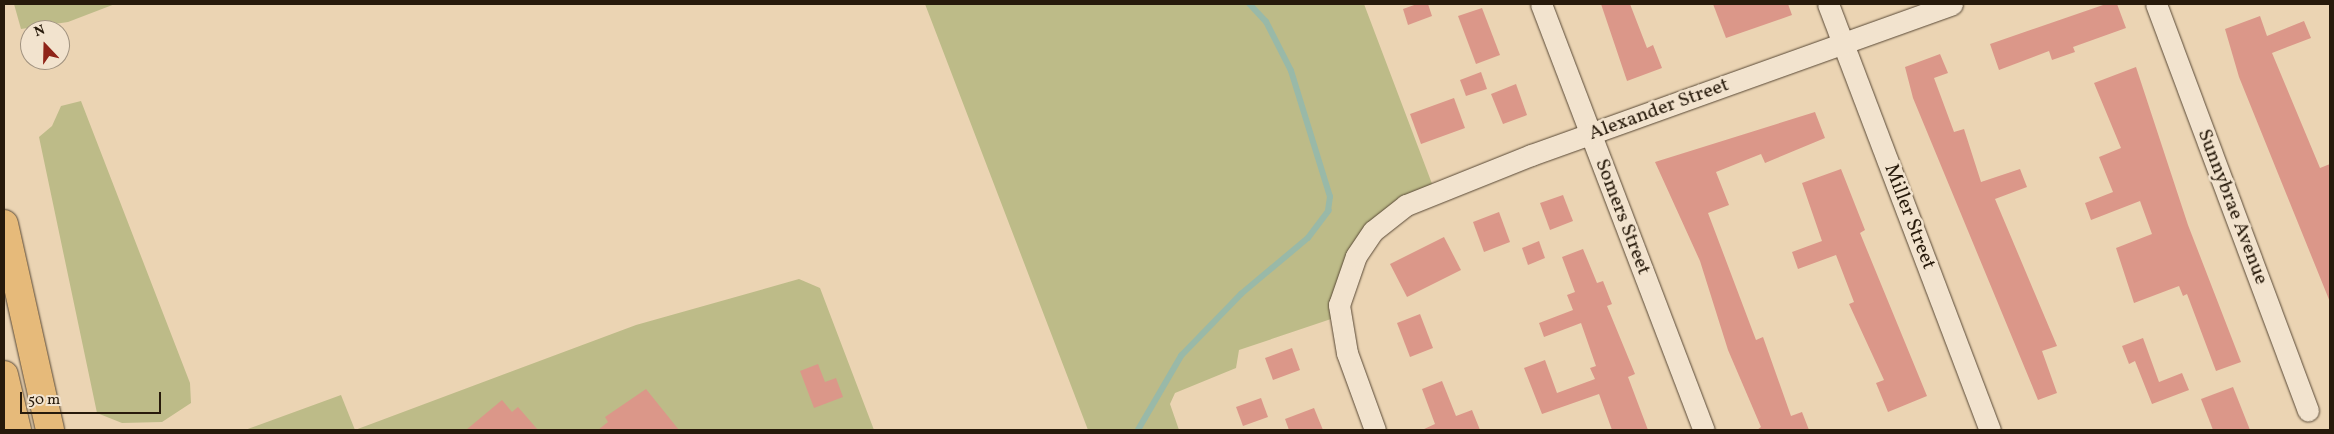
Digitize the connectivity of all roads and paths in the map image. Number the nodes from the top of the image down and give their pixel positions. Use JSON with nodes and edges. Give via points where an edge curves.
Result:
{"nodes":[{"id":1,"x":1542,"y":4,"type":"edge"},
{"id":2,"x":1828,"y":4,"type":"edge"},
{"id":3,"x":1952,"y":4,"type":"edge"},
{"id":4,"x":2156,"y":4,"type":"edge"},
{"id":5,"x":1843,"y":44,"type":"junction"},
{"id":6,"x":1590,"y":135,"type":"junction"},
{"id":7,"x":4,"y":224,"type":"edge"},
{"id":8,"x":4,"y":375,"type":"edge"},
{"id":9,"x":2308,"y":410,"type":"dead end"},
{"id":10,"x":17,"y":430,"type":"edge"},
{"id":11,"x":50,"y":430,"type":"edge"},
{"id":12,"x":1376,"y":430,"type":"edge"},
{"id":13,"x":1704,"y":430,"type":"edge"},
{"id":14,"x":1990,"y":430,"type":"edge"}],
"edges":[{"from":1,"to":6,"type":"street","name":"Somers Street"},
{"from":2,"to":5,"type":"street","name":"Miller Street"},
{"from":3,"to":5,"type":"street","name":"Alexander Street"},
{"from":4,"to":9,"type":"street","name":"Sunnybrae Avenue"},
{"from":5,"to":6,"type":"street","name":"Alexander Street"},
{"from":5,"to":14,"type":"street","name":"Miller Street"},
{"from":6,"to":12,"type":"street","name":"Alexander Street","via":[[1426,195],[1373,231],[1344,279],[1339,305],[1347,353]]},
{"from":6,"to":13,"type":"street","name":"Somers Street"},
{"from":7,"to":11,"type":"main road"},
{"from":8,"to":10,"type":"main road"}]}
